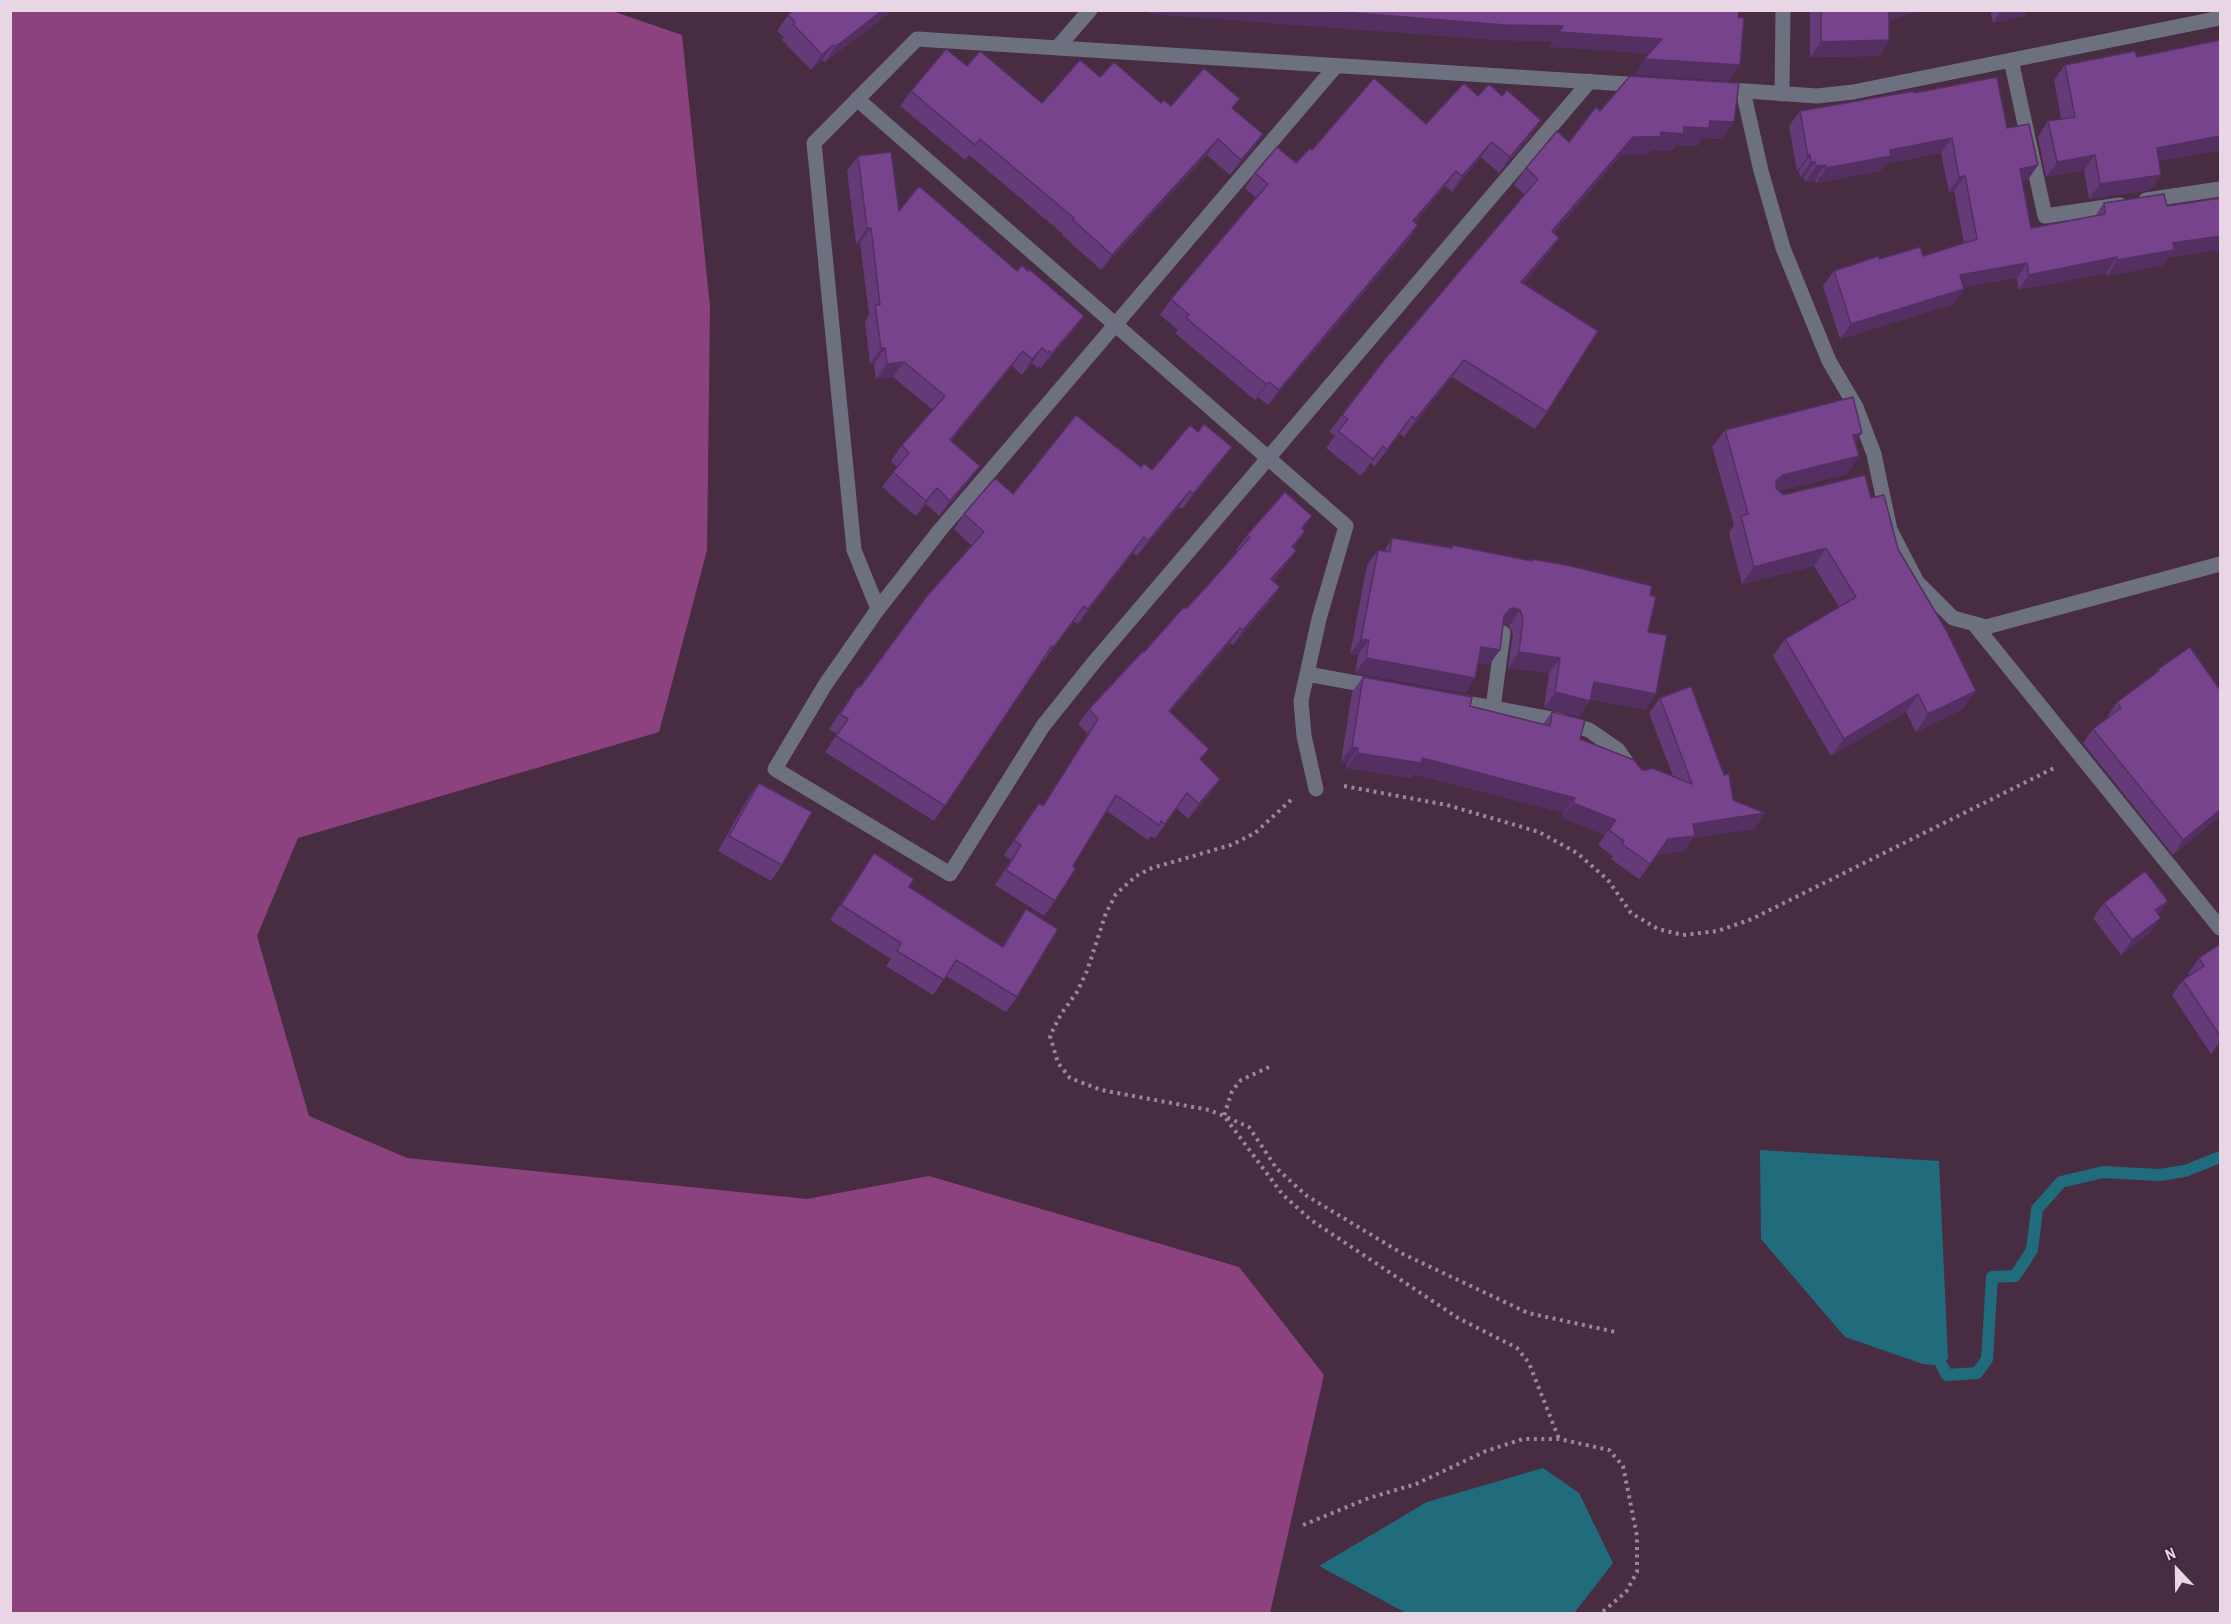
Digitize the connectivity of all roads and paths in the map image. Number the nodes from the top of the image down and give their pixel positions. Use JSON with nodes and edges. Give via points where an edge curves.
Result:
{"nodes":[{"id":1,"x":1089,"y":10,"type":"edge"},
{"id":2,"x":1783,"y":10,"type":"edge"},
{"id":3,"x":2220,"y":18,"type":"edge"},
{"id":4,"x":1057,"y":48,"type":"junction"},
{"id":5,"x":2011,"y":60,"type":"junction"},
{"id":6,"x":1336,"y":66,"type":"junction"},
{"id":7,"x":1590,"y":81,"type":"junction"},
{"id":8,"x":1661,"y":86,"type":"edge"},
{"id":9,"x":1708,"y":89,"type":"edge"},
{"id":10,"x":1743,"y":91,"type":"junction"},
{"id":11,"x":1782,"y":94,"type":"junction"},
{"id":12,"x":857,"y":99,"type":"junction"},
{"id":13,"x":2220,"y":189,"type":"edge"},
{"id":14,"x":1115,"y":325,"type":"junction"},
{"id":15,"x":1267,"y":458,"type":"junction"},
{"id":16,"x":2220,"y":564,"type":"edge"},
{"id":17,"x":878,"y":609,"type":"junction"},
{"id":18,"x":1974,"y":624,"type":"junction"},
{"id":19,"x":1503,"y":633,"type":"edge"},
{"id":20,"x":1307,"y":674,"type":"junction"},
{"id":21,"x":1388,"y":689,"type":"edge"},
{"id":22,"x":1435,"y":697,"type":"edge"},
{"id":23,"x":1493,"y":708,"type":"junction"},
{"id":24,"x":2081,"y":755,"type":"junction"},
{"id":25,"x":1635,"y":776,"type":"edge"},
{"id":26,"x":1316,"y":789,"type":"junction"},
{"id":27,"x":2220,"y":928,"type":"edge"},
{"id":28,"x":1269,"y":1067,"type":"dead end"},
{"id":29,"x":1224,"y":1116,"type":"junction"},
{"id":30,"x":1616,"y":1332,"type":"dead end"},
{"id":31,"x":1559,"y":1439,"type":"junction"},
{"id":32,"x":1303,"y":1526,"type":"dead end"},
{"id":33,"x":1600,"y":1614,"type":"edge"}],
"edges":[{"from":1,"to":4,"type":"street"},
{"from":2,"to":11,"type":"street"},
{"from":3,"to":5,"type":"street"},
{"from":4,"to":6,"type":"street"},
{"from":4,"to":12,"type":"street","via":[[917,39]]},
{"from":5,"to":11,"type":"street","via":[[1854,92]]},
{"from":5,"to":13,"type":"street","via":[[2045,216]]},
{"from":6,"to":7,"type":"street"},
{"from":6,"to":14,"type":"street"},
{"from":7,"to":8,"type":"street"},
{"from":7,"to":15,"type":"street"},
{"from":9,"to":10,"type":"street"},
{"from":10,"to":11,"type":"street"},
{"from":10,"to":18,"type":"street","via":[[1783,248],[1829,361],[1856,407],[1874,454],[1873,477],[1890,530],[1917,582],[1953,618]]},
{"from":12,"to":14,"type":"street"},
{"from":12,"to":17,"type":"street","via":[[814,143],[855,550]]},
{"from":14,"to":15,"type":"street"},
{"from":14,"to":17,"type":"street","via":[[940,530]]},
{"from":15,"to":17,"type":"street","via":[[1043,726],[950,874],[775,769]]},
{"from":15,"to":20,"type":"street","via":[[1347,526]]},
{"from":16,"to":18,"type":"street","via":[[1986,627]]},
{"from":18,"to":24,"type":"street"},
{"from":19,"to":23,"type":"street"},
{"from":20,"to":21,"type":"street"},
{"from":20,"to":26,"type":"street","via":[[1301,701]]},
{"from":22,"to":23,"type":"street"},
{"from":23,"to":25,"type":"street","via":[[1589,730],[1618,750]]},
{"from":24,"to":26,"type":"path","via":[[1752,919],[1718,931],[1683,935],[1658,929],[1631,913],[1608,880],[1576,853],[1539,832],[1448,805],[1368,789]]},
{"from":24,"to":27,"type":"street"},
{"from":26,"to":29,"type":"path","via":[[1289,801],[1255,832],[1231,845],[1152,868],[1116,894],[1087,971],[1050,1036],[1058,1063],[1070,1078],[1101,1090]]},
{"from":28,"to":29,"type":"path","via":[[1241,1080],[1232,1091]]},
{"from":29,"to":30,"type":"path","via":[[1249,1127],[1276,1169],[1307,1196],[1403,1254],[1528,1313]]},
{"from":29,"to":31,"type":"path","via":[[1283,1195],[1311,1220],[1458,1318],[1517,1348],[1529,1363]]},
{"from":31,"to":32,"type":"path","via":[[1522,1439],[1486,1451],[1416,1484],[1369,1498]]},
{"from":31,"to":33,"type":"path","via":[[1609,1450],[1623,1466],[1637,1536],[1637,1572],[1626,1592]]}]}
